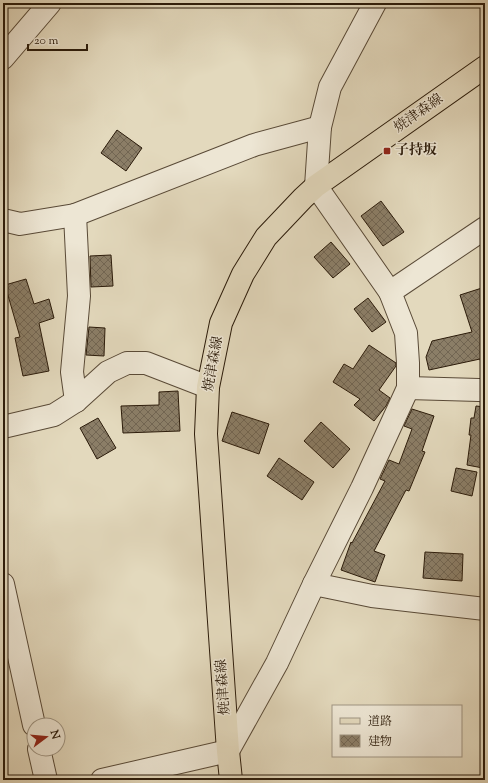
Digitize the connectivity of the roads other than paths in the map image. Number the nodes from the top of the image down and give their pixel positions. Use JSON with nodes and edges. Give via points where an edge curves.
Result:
{"nodes":[{"id":1,"x":50,"y":3,"type":"edge"},
{"id":2,"x":375,"y":3,"type":"edge"},
{"id":3,"x":3,"y":58,"type":"edge"},
{"id":4,"x":485,"y":67,"type":"edge"},
{"id":5,"x":320,"y":127,"type":"junction"},
{"id":6,"x":316,"y":186,"type":"junction"},
{"id":7,"x":75,"y":215,"type":"junction"},
{"id":8,"x":3,"y":220,"type":"edge"},
{"id":9,"x":485,"y":228,"type":"edge"},
{"id":10,"x":390,"y":292,"type":"junction"},
{"id":11,"x":208,"y":387,"type":"junction"},
{"id":12,"x":408,"y":388,"type":"junction"},
{"id":13,"x":485,"y":391,"type":"edge"},
{"id":14,"x":76,"y":401,"type":"junction"},
{"id":15,"x":3,"y":427,"type":"edge"},
{"id":16,"x":3,"y":584,"type":"edge"},
{"id":17,"x":314,"y":584,"type":"junction"},
{"id":18,"x":485,"y":609,"type":"edge"},
{"id":19,"x":32,"y":717,"type":"edge"},
{"id":20,"x":228,"y":751,"type":"junction"},
{"id":21,"x":41,"y":757,"type":"edge"},
{"id":22,"x":46,"y":780,"type":"edge"},
{"id":23,"x":102,"y":780,"type":"edge"},
{"id":24,"x":231,"y":780,"type":"edge"}],
"edges":[{"from":1,"to":3,"type":"street"},
{"from":2,"to":5,"type":"street","via":[[330,87]]},
{"from":4,"to":6,"type":"main road","name":"焼津森線"},
{"from":5,"to":6,"type":"street"},
{"from":5,"to":7,"type":"street","via":[[254,145]]},
{"from":6,"to":10,"type":"street"},
{"from":6,"to":11,"type":"main road","name":"焼津森線","via":[[266,237],[243,274],[221,324]]},
{"from":7,"to":8,"type":"street","via":[[20,224]]},
{"from":7,"to":14,"type":"street","via":[[79,296],[72,372]]},
{"from":9,"to":10,"type":"street"},
{"from":10,"to":12,"type":"street","via":[[406,334]]},
{"from":11,"to":14,"type":"street","via":[[146,363],[127,363],[108,372]]},
{"from":11,"to":20,"type":"main road","name":"焼津森線","via":[[206,434]]},
{"from":12,"to":13,"type":"street"},
{"from":12,"to":17,"type":"street"},
{"from":14,"to":15,"type":"street","via":[[54,415]]},
{"from":16,"to":19,"type":"street"},
{"from":17,"to":18,"type":"street","via":[[372,596]]},
{"from":17,"to":20,"type":"street","via":[[277,663]]},
{"from":20,"to":23,"type":"street"},
{"from":20,"to":24,"type":"main road","name":"焼津森線"},
{"from":21,"to":22,"type":"street"}]}
